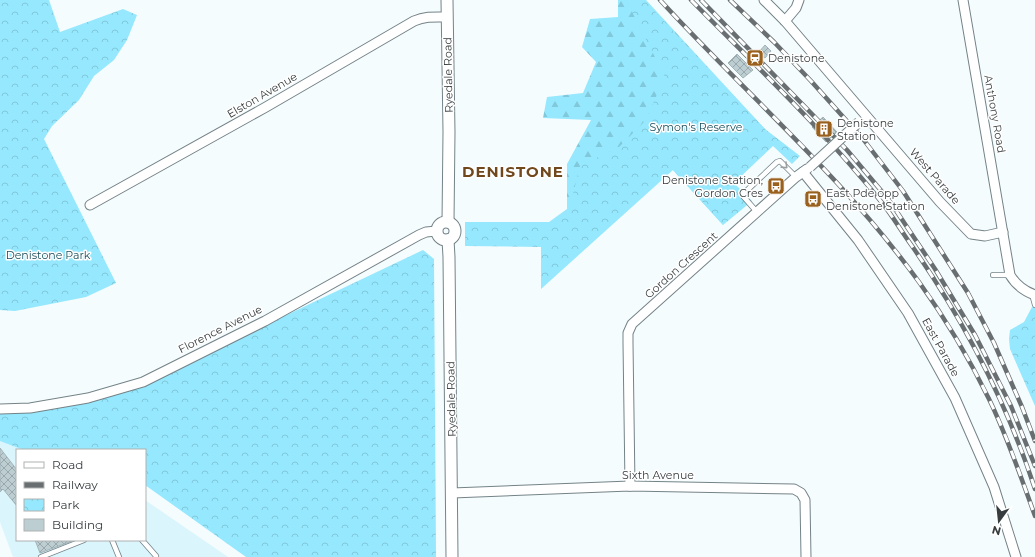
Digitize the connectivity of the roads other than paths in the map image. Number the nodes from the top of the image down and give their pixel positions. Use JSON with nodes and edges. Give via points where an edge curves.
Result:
{"nodes":[{"id":1,"x":447,"y":0,"type":"edge"},
{"id":2,"x":764,"y":0,"type":"edge"},
{"id":3,"x":799,"y":0,"type":"edge"},
{"id":4,"x":963,"y":0,"type":"edge"},
{"id":5,"x":447,"y":17,"type":"junction"},
{"id":6,"x":785,"y":21,"type":"junction"},
{"id":7,"x":867,"y":115,"type":"junction"},
{"id":8,"x":803,"y":172,"type":"junction"},
{"id":9,"x":90,"y":205,"type":"dead end"},
{"id":10,"x":757,"y":212,"type":"junction"},
{"id":11,"x":448,"y":222,"type":"junction"},
{"id":12,"x":437,"y":231,"type":"junction"},
{"id":13,"x":1003,"y":232,"type":"junction"},
{"id":14,"x":448,"y":240,"type":"junction"},
{"id":15,"x":993,"y":275,"type":"dead end"},
{"id":16,"x":1010,"y":275,"type":"junction"},
{"id":17,"x":1033,"y":294,"type":"edge"},
{"id":18,"x":1035,"y":306,"type":"edge"},
{"id":19,"x":0,"y":409,"type":"edge"},
{"id":20,"x":630,"y":486,"type":"junction"},
{"id":21,"x":452,"y":493,"type":"junction"},
{"id":22,"x":81,"y":541,"type":"edge"},
{"id":23,"x":112,"y":541,"type":"edge"},
{"id":24,"x":143,"y":541,"type":"edge"},
{"id":25,"x":119,"y":556,"type":"edge"},
{"id":26,"x":156,"y":556,"type":"dead end"},
{"id":27,"x":806,"y":556,"type":"edge"},
{"id":28,"x":41,"y":557,"type":"edge"},
{"id":29,"x":112,"y":557,"type":"edge"},
{"id":30,"x":452,"y":557,"type":"edge"},
{"id":31,"x":1016,"y":557,"type":"edge"}],
"edges":[{"from":1,"to":5,"type":"street","name":"Ryedale Road"},
{"from":2,"to":6,"type":"street","name":"West Parade"},
{"from":3,"to":6,"type":"street"},
{"from":4,"to":13,"type":"street","name":"Anthony Road"},
{"from":5,"to":9,"type":"street","name":"Elston Avenue","via":[[422,17],[414,21],[266,108]]},
{"from":5,"to":11,"type":"street","name":"Ryedale Road"},
{"from":6,"to":7,"type":"street","name":"West Parade"},
{"from":7,"to":8,"type":"street","name":"Gordon Crescent","bridge":true},
{"from":7,"to":13,"type":"street","name":"West Parade","via":[[940,202],[971,234],[986,236]]},
{"from":8,"to":10,"type":"street","name":"Gordon Crescent"},
{"from":10,"to":8,"type":"lane","one_way":true,"via":[[742,196],[777,162],[780,161]]},
{"from":8,"to":31,"type":"street","name":"East Parade","via":[[858,240],[908,313],[958,405],[994,487]]},
{"from":10,"to":20,"type":"street","name":"Gordon Crescent","via":[[632,324],[628,333]]},
{"from":11,"to":12,"type":"street","via":[[442,223]]},
{"from":11,"to":14,"type":"street","via":[[453,224],[456,232]]},
{"from":12,"to":14,"type":"street","via":[[442,239]]},
{"from":12,"to":19,"type":"street","name":"Florence Avenue","via":[[419,235],[265,321],[143,382],[88,398],[30,408]]},
{"from":13,"to":16,"type":"street","name":"Anthony Road"},
{"from":14,"to":21,"type":"street","name":"Ryedale Road"},
{"from":15,"to":16,"type":"lane"},
{"from":16,"to":17,"type":"street","via":[[1021,288]]},
{"from":17,"to":18,"type":"lane"},
{"from":20,"to":21,"type":"street","name":"Sixth Avenue"},
{"from":20,"to":27,"type":"street","name":"Sixth Avenue","via":[[794,489],[801,493],[805,500]]},
{"from":21,"to":30,"type":"street","name":"Ryedale Road"},
{"from":22,"to":28,"type":"lane"},
{"from":23,"to":25,"type":"lane"},
{"from":24,"to":26,"type":"lane"},
{"from":25,"to":29,"type":"lane"}]}
